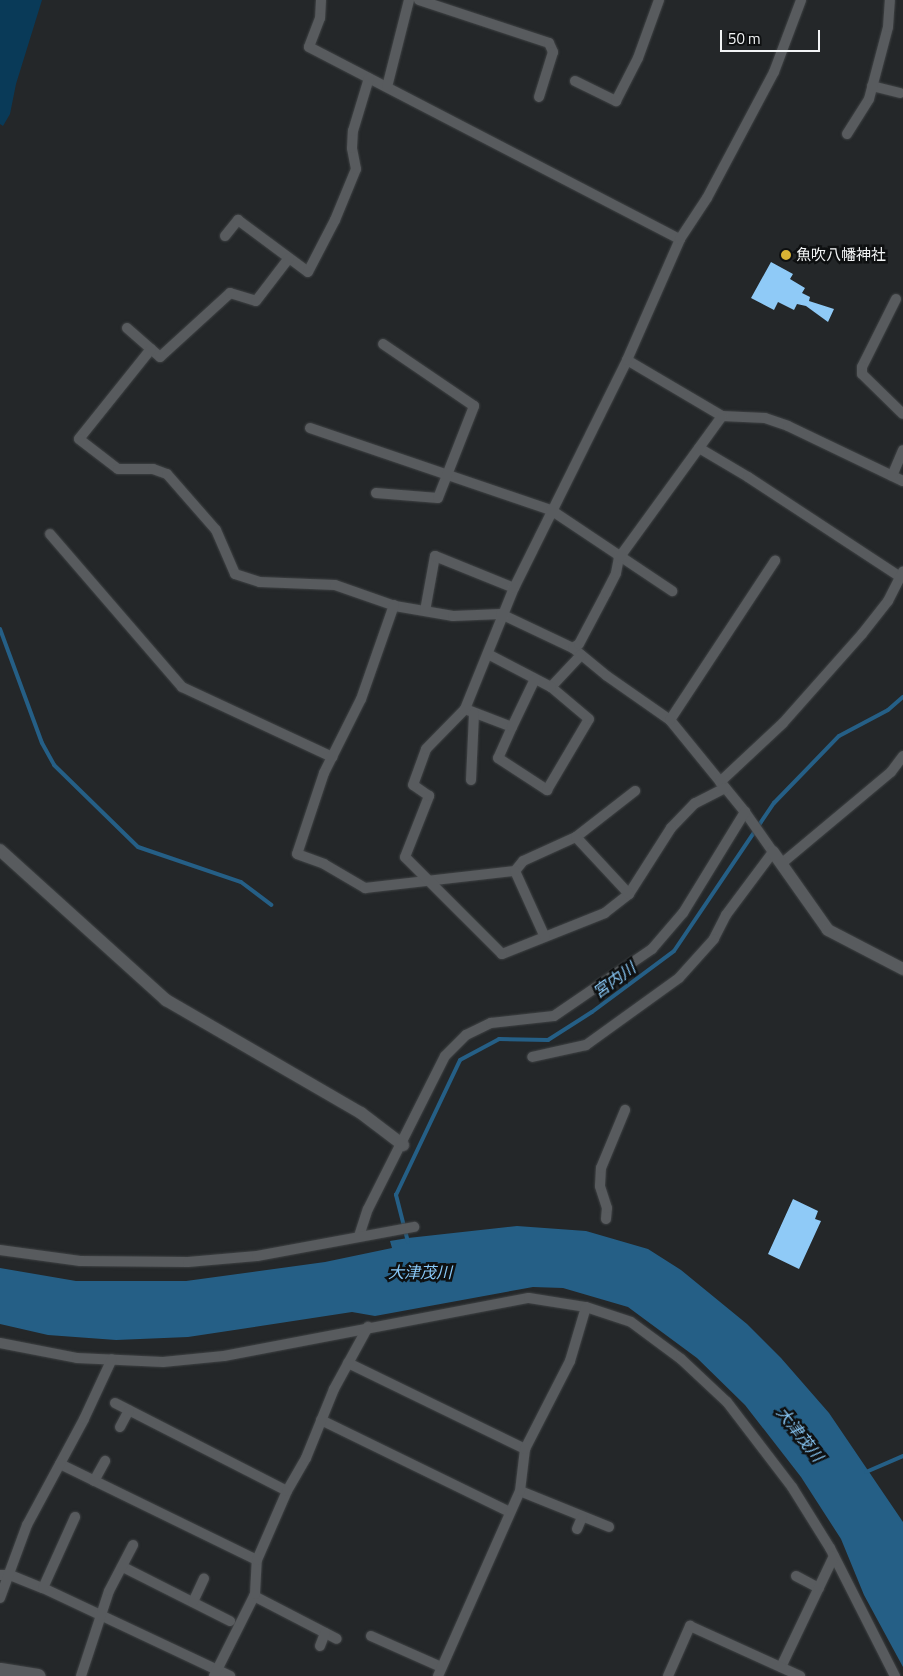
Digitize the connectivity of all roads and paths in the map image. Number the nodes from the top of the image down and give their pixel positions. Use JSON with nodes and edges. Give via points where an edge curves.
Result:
{"nodes":[{"id":1,"x":321,"y":0,"type":"edge"},
{"id":2,"x":409,"y":0,"type":"edge"},
{"id":3,"x":419,"y":0,"type":"edge"},
{"id":4,"x":659,"y":0,"type":"edge"},
{"id":5,"x":801,"y":0,"type":"edge"},
{"id":6,"x":890,"y":0,"type":"edge"},
{"id":7,"x":370,"y":78,"type":"junction"},
{"id":8,"x":575,"y":82,"type":"dead end"},
{"id":9,"x":872,"y":86,"type":"junction"},
{"id":10,"x":387,"y":87,"type":"junction"},
{"id":11,"x":900,"y":93,"type":"dead end"},
{"id":12,"x":539,"y":97,"type":"dead end"},
{"id":13,"x":847,"y":134,"type":"dead end"},
{"id":14,"x":224,"y":236,"type":"dead end"},
{"id":15,"x":680,"y":239,"type":"junction"},
{"id":16,"x":290,"y":258,"type":"junction"},
{"id":17,"x":896,"y":299,"type":"dead end"},
{"id":18,"x":127,"y":328,"type":"dead end"},
{"id":19,"x":383,"y":344,"type":"dead end"},
{"id":20,"x":151,"y":349,"type":"junction"},
{"id":21,"x":627,"y":360,"type":"junction"},
{"id":22,"x":903,"y":414,"type":"edge"},
{"id":23,"x":722,"y":416,"type":"junction"},
{"id":24,"x":310,"y":428,"type":"dead end"},
{"id":25,"x":699,"y":448,"type":"junction"},
{"id":26,"x":903,"y":450,"type":"edge"},
{"id":27,"x":448,"y":475,"type":"junction"},
{"id":28,"x":892,"y":476,"type":"junction"},
{"id":29,"x":903,"y":481,"type":"edge"},
{"id":30,"x":376,"y":493,"type":"dead end"},
{"id":31,"x":551,"y":510,"type":"junction"},
{"id":32,"x":50,"y":534,"type":"dead end"},
{"id":33,"x":619,"y":558,"type":"junction"},
{"id":34,"x":775,"y":561,"type":"dead end"},
{"id":35,"x":902,"y":575,"type":"edge"},
{"id":36,"x":514,"y":588,"type":"junction"},
{"id":37,"x":672,"y":590,"type":"dead end"},
{"id":38,"x":394,"y":606,"type":"junction"},
{"id":39,"x":425,"y":611,"type":"junction"},
{"id":40,"x":502,"y":614,"type":"junction"},
{"id":41,"x":573,"y":648,"type":"junction"},
{"id":42,"x":488,"y":654,"type":"junction"},
{"id":43,"x":582,"y":655,"type":"junction"},
{"id":44,"x":535,"y":679,"type":"junction"},
{"id":45,"x":551,"y":688,"type":"junction"},
{"id":46,"x":469,"y":711,"type":"junction"},
{"id":47,"x":670,"y":720,"type":"junction"},
{"id":48,"x":512,"y":727,"type":"junction"},
{"id":49,"x":903,"y":756,"type":"edge"},
{"id":50,"x":332,"y":757,"type":"junction"},
{"id":51,"x":471,"y":780,"type":"dead end"},
{"id":52,"x":723,"y":785,"type":"junction"},
{"id":53,"x":635,"y":792,"type":"dead end"},
{"id":54,"x":745,"y":812,"type":"junction"},
{"id":55,"x":576,"y":837,"type":"junction"},
{"id":56,"x":0,"y":850,"type":"edge"},
{"id":57,"x":773,"y":852,"type":"junction"},
{"id":58,"x":781,"y":864,"type":"junction"},
{"id":59,"x":516,"y":871,"type":"junction"},
{"id":60,"x":428,"y":883,"type":"junction"},
{"id":61,"x":629,"y":894,"type":"junction"},
{"id":62,"x":545,"y":937,"type":"junction"},
{"id":63,"x":903,"y":969,"type":"edge"},
{"id":64,"x":532,"y":1057,"type":"dead end"},
{"id":65,"x":625,"y":1110,"type":"dead end"},
{"id":66,"x":403,"y":1145,"type":"junction"},
{"id":67,"x":606,"y":1219,"type":"dead end"},
{"id":68,"x":414,"y":1227,"type":"dead end"},
{"id":69,"x":359,"y":1236,"type":"junction"},
{"id":70,"x":0,"y":1250,"type":"edge"},
{"id":71,"x":586,"y":1307,"type":"junction"},
{"id":72,"x":368,"y":1327,"type":"junction"},
{"id":73,"x":0,"y":1343,"type":"edge"},
{"id":74,"x":112,"y":1360,"type":"junction"},
{"id":75,"x":348,"y":1362,"type":"junction"},
{"id":76,"x":115,"y":1403,"type":"dead end"},
{"id":77,"x":129,"y":1410,"type":"junction"},
{"id":78,"x":321,"y":1420,"type":"junction"},
{"id":79,"x":120,"y":1426,"type":"dead end"},
{"id":80,"x":525,"y":1449,"type":"junction"},
{"id":81,"x":105,"y":1461,"type":"dead end"},
{"id":82,"x":60,"y":1464,"type":"junction"},
{"id":83,"x":94,"y":1481,"type":"junction"},
{"id":84,"x":287,"y":1491,"type":"junction"},
{"id":85,"x":520,"y":1491,"type":"junction"},
{"id":86,"x":510,"y":1512,"type":"junction"},
{"id":87,"x":75,"y":1517,"type":"dead end"},
{"id":88,"x":582,"y":1517,"type":"junction"},
{"id":89,"x":609,"y":1527,"type":"dead end"},
{"id":90,"x":578,"y":1529,"type":"dead end"},
{"id":91,"x":133,"y":1545,"type":"dead end"},
{"id":92,"x":834,"y":1556,"type":"junction"},
{"id":93,"x":256,"y":1560,"type":"junction"},
{"id":94,"x":123,"y":1567,"type":"junction"},
{"id":95,"x":5,"y":1575,"type":"edge"},
{"id":96,"x":796,"y":1576,"type":"dead end"},
{"id":97,"x":204,"y":1578,"type":"dead end"},
{"id":98,"x":43,"y":1588,"type":"junction"},
{"id":99,"x":819,"y":1588,"type":"junction"},
{"id":100,"x":254,"y":1596,"type":"junction"},
{"id":101,"x":0,"y":1598,"type":"edge"},
{"id":102,"x":193,"y":1602,"type":"junction"},
{"id":103,"x":102,"y":1618,"type":"junction"},
{"id":104,"x":230,"y":1621,"type":"dead end"},
{"id":105,"x":325,"y":1633,"type":"junction"},
{"id":106,"x":371,"y":1636,"type":"dead end"},
{"id":107,"x":337,"y":1639,"type":"dead end"},
{"id":108,"x":320,"y":1646,"type":"dead end"},
{"id":109,"x":781,"y":1667,"type":"junction"},
{"id":110,"x":0,"y":1670,"type":"edge"},
{"id":111,"x":439,"y":1672,"type":"edge"},
{"id":112,"x":216,"y":1673,"type":"edge"},
{"id":113,"x":38,"y":1676,"type":"edge"},
{"id":114,"x":81,"y":1676,"type":"edge"},
{"id":115,"x":230,"y":1676,"type":"edge"},
{"id":116,"x":668,"y":1676,"type":"edge"},
{"id":117,"x":800,"y":1676,"type":"edge"},
{"id":118,"x":895,"y":1676,"type":"edge"}],
"edges":[{"from":1,"to":7,"type":"street","via":[[320,18],[309,47]]},
{"from":2,"to":10,"type":"street"},
{"from":3,"to":12,"type":"street","via":[[549,43],[552,52]]},
{"from":4,"to":8,"type":"street","via":[[638,58],[616,101]]},
{"from":5,"to":15,"type":"street","via":[[765,89],[707,198]]},
{"from":6,"to":9,"type":"street","via":[[888,27]]},
{"from":7,"to":10,"type":"street"},
{"from":7,"to":16,"type":"street","via":[[353,131],[356,169],[336,220],[308,272]]},
{"from":9,"to":11,"type":"street"},
{"from":9,"to":13,"type":"street","via":[[859,118]]},
{"from":10,"to":15,"type":"street"},
{"from":14,"to":16,"type":"street","via":[[238,220]]},
{"from":15,"to":21,"type":"street"},
{"from":16,"to":20,"type":"street","via":[[256,302],[230,293],[160,357]]},
{"from":17,"to":22,"type":"street","via":[[862,367],[862,374]]},
{"from":18,"to":20,"type":"street"},
{"from":19,"to":27,"type":"street","via":[[474,406]]},
{"from":20,"to":38,"type":"street","via":[[78,439],[118,469],[153,469],[167,474],[216,530],[235,574],[260,582],[335,585]]},
{"from":21,"to":23,"type":"street"},
{"from":21,"to":31,"type":"street"},
{"from":23,"to":25,"type":"street"},
{"from":23,"to":28,"type":"street","via":[[765,418],[788,426]]},
{"from":24,"to":27,"type":"street"},
{"from":25,"to":33,"type":"street"},
{"from":25,"to":35,"type":"street"},
{"from":26,"to":28,"type":"street"},
{"from":27,"to":30,"type":"street","via":[[438,498]]},
{"from":27,"to":31,"type":"street"},
{"from":28,"to":29,"type":"street"},
{"from":31,"to":33,"type":"street"},
{"from":31,"to":36,"type":"street"},
{"from":32,"to":50,"type":"street","via":[[182,687]]},
{"from":33,"to":37,"type":"street"},
{"from":33,"to":41,"type":"street","via":[[606,593],[579,644]]},
{"from":34,"to":47,"type":"street"},
{"from":35,"to":52,"type":"street","via":[[888,601],[862,634]]},
{"from":36,"to":39,"type":"street","via":[[435,556]]},
{"from":36,"to":40,"type":"street"},
{"from":38,"to":39,"type":"street"},
{"from":38,"to":50,"type":"street","via":[[361,699]]},
{"from":39,"to":40,"type":"street","via":[[454,616]]},
{"from":40,"to":41,"type":"street"},
{"from":40,"to":42,"type":"street"},
{"from":41,"to":43,"type":"street"},
{"from":42,"to":44,"type":"street"},
{"from":42,"to":46,"type":"street"},
{"from":43,"to":45,"type":"street"},
{"from":43,"to":47,"type":"street"},
{"from":44,"to":45,"type":"street"},
{"from":44,"to":48,"type":"street"},
{"from":45,"to":48,"type":"street","via":[[589,719],[547,790],[498,758]]},
{"from":46,"to":48,"type":"street"},
{"from":46,"to":51,"type":"street"},
{"from":46,"to":60,"type":"street","via":[[426,749],[412,785],[429,796],[405,857]]},
{"from":47,"to":52,"type":"street"},
{"from":49,"to":58,"type":"street","via":[[891,772]]},
{"from":50,"to":60,"type":"street","via":[[297,854],[324,864],[365,888]]},
{"from":52,"to":54,"type":"street"},
{"from":52,"to":61,"type":"street","via":[[695,804],[671,828]]},
{"from":53,"to":55,"type":"street"},
{"from":54,"to":57,"type":"street"},
{"from":54,"to":66,"type":"street","via":[[683,913],[652,949],[554,1016],[491,1023],[466,1035],[445,1056]]},
{"from":55,"to":59,"type":"street","via":[[523,861]]},
{"from":55,"to":61,"type":"street"},
{"from":56,"to":66,"type":"street","via":[[166,1000],[361,1113]]},
{"from":57,"to":58,"type":"street"},
{"from":57,"to":64,"type":"street","via":[[730,909],[714,938],[679,978],[586,1045]]},
{"from":58,"to":63,"type":"street","via":[[828,930]]},
{"from":59,"to":60,"type":"street"},
{"from":59,"to":62,"type":"street"},
{"from":60,"to":62,"type":"street","via":[[502,954]]},
{"from":61,"to":62,"type":"street","via":[[605,913]]},
{"from":65,"to":67,"type":"street","via":[[601,1168],[600,1186],[607,1208]]},
{"from":66,"to":69,"type":"street","via":[[368,1209]]},
{"from":68,"to":69,"type":"street"},
{"from":69,"to":70,"type":"street","via":[[257,1256],[188,1262],[80,1261]]},
{"from":71,"to":72,"type":"street","via":[[529,1298]]},
{"from":71,"to":80,"type":"street","via":[[570,1361]]},
{"from":71,"to":92,"type":"street","via":[[631,1322],[680,1359],[727,1402],[792,1487]]},
{"from":72,"to":74,"type":"street","via":[[224,1356],[163,1362]]},
{"from":72,"to":75,"type":"street"},
{"from":73,"to":74,"type":"street","via":[[77,1358]]},
{"from":74,"to":82,"type":"street"},
{"from":75,"to":78,"type":"street"},
{"from":75,"to":80,"type":"street"},
{"from":76,"to":77,"type":"street"},
{"from":77,"to":79,"type":"street"},
{"from":77,"to":84,"type":"street"},
{"from":78,"to":84,"type":"street","via":[[306,1458]]},
{"from":78,"to":86,"type":"street"},
{"from":80,"to":85,"type":"street"},
{"from":81,"to":83,"type":"street"},
{"from":82,"to":83,"type":"street"},
{"from":82,"to":95,"type":"street"},
{"from":83,"to":93,"type":"street"},
{"from":84,"to":93,"type":"street"},
{"from":85,"to":86,"type":"street"},
{"from":85,"to":88,"type":"street"},
{"from":86,"to":111,"type":"street"},
{"from":87,"to":98,"type":"street"},
{"from":88,"to":89,"type":"street"},
{"from":88,"to":90,"type":"street"},
{"from":91,"to":94,"type":"street"},
{"from":92,"to":99,"type":"street"},
{"from":92,"to":118,"type":"street"},
{"from":93,"to":100,"type":"street"},
{"from":94,"to":102,"type":"street"},
{"from":94,"to":103,"type":"street","via":[[109,1591]]},
{"from":95,"to":98,"type":"street"},
{"from":95,"to":101,"type":"street"},
{"from":96,"to":99,"type":"street"},
{"from":97,"to":102,"type":"street"},
{"from":98,"to":103,"type":"street"},
{"from":99,"to":109,"type":"street"},
{"from":100,"to":105,"type":"street"},
{"from":100,"to":112,"type":"street"},
{"from":102,"to":104,"type":"street"},
{"from":103,"to":112,"type":"street"},
{"from":103,"to":114,"type":"street"},
{"from":105,"to":107,"type":"street"},
{"from":105,"to":108,"type":"street"},
{"from":106,"to":111,"type":"street"},
{"from":109,"to":116,"type":"street","via":[[690,1626]]},
{"from":109,"to":117,"type":"street"},
{"from":110,"to":113,"type":"main road"},
{"from":112,"to":115,"type":"street"}]}
